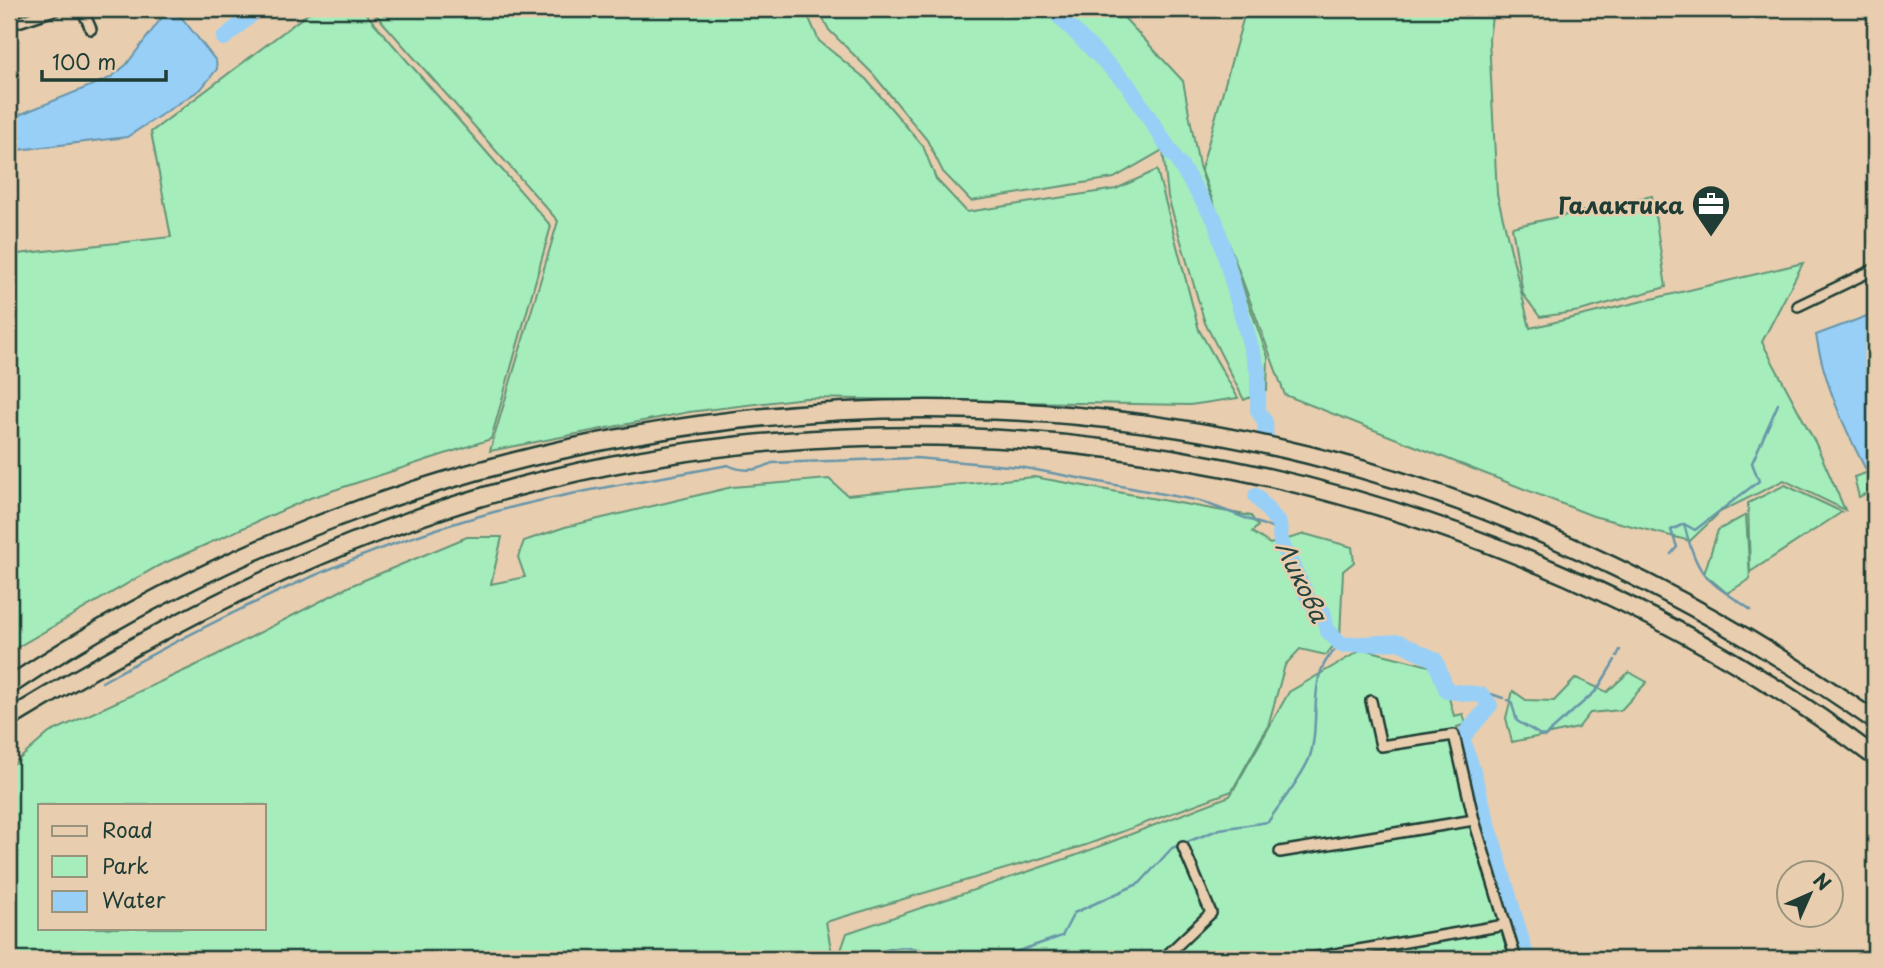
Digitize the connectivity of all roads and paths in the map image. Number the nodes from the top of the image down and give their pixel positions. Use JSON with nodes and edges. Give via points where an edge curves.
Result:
{"nodes":[{"id":1,"x":57,"y":9,"type":"edge"},
{"id":2,"x":82,"y":9,"type":"edge"},
{"id":3,"x":9,"y":25,"type":"edge"},
{"id":4,"x":91,"y":29,"type":"dead end"},
{"id":5,"x":1875,"y":268,"type":"edge"},
{"id":6,"x":1798,"y":306,"type":"dead end"},
{"id":7,"x":9,"y":686,"type":"edge"},
{"id":8,"x":1371,"y":701,"type":"dead end"},
{"id":9,"x":9,"y":719,"type":"edge"},
{"id":10,"x":1875,"y":721,"type":"edge"},
{"id":11,"x":1875,"y":757,"type":"edge"},
{"id":12,"x":1474,"y":820,"type":"junction"},
{"id":13,"x":1183,"y":847,"type":"dead end"},
{"id":14,"x":1280,"y":852,"type":"dead end"},
{"id":15,"x":1505,"y":925,"type":"junction"},
{"id":16,"x":1163,"y":959,"type":"edge"},
{"id":17,"x":1306,"y":959,"type":"edge"},
{"id":18,"x":1516,"y":959,"type":"edge"}],
"edges":[{"from":1,"to":3,"type":"street"},
{"from":2,"to":4,"type":"street"},
{"from":5,"to":6,"type":"street"},
{"from":7,"to":10,"type":"highway","via":[[152,599],[238,557],[378,501],[499,464],[638,433],[739,419],[844,411],[970,410],[1086,416],[1231,439],[1308,455],[1466,504],[1541,533],[1683,601],[1812,676]]},
{"from":8,"to":12,"type":"street","via":[[1381,746],[1454,735]]},
{"from":9,"to":11,"type":"highway","via":[[139,643],[273,574],[338,547],[516,488],[647,460],[743,447],[844,438],[967,437],[1152,455],[1306,486],[1451,529],[1606,593],[1670,625],[1797,701]]},
{"from":12,"to":14,"type":"street"},
{"from":12,"to":15,"type":"street"},
{"from":13,"to":16,"type":"street","via":[[1211,914]]},
{"from":15,"to":17,"type":"street"},
{"from":15,"to":18,"type":"street"}]}
